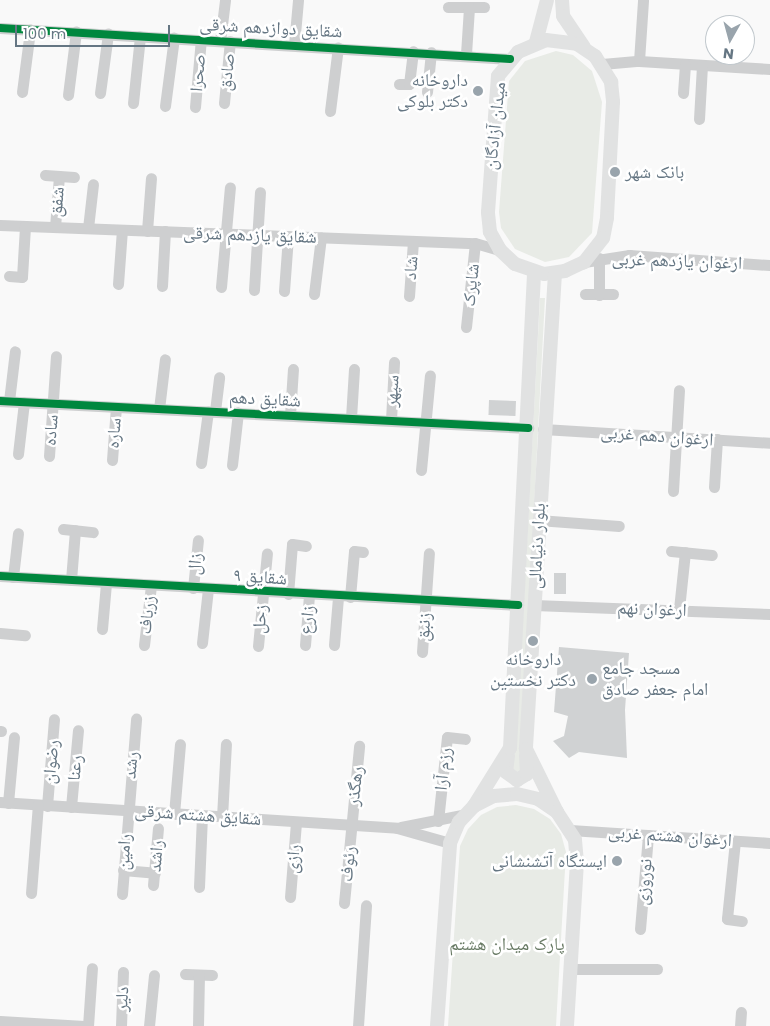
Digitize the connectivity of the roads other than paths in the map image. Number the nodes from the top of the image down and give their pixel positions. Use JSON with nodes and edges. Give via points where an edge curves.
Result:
{"nodes":[{"id":1,"x":224,"y":0,"type":"edge"},
{"id":2,"x":298,"y":0,"type":"edge"},
{"id":3,"x":547,"y":0,"type":"edge"},
{"id":4,"x":562,"y":0,"type":"edge"},
{"id":5,"x":643,"y":0,"type":"edge"},
{"id":6,"x":448,"y":7,"type":"dead end"},
{"id":7,"x":469,"y":7,"type":"junction"},
{"id":8,"x":484,"y":7,"type":"dead end"},
{"id":9,"x":0,"y":28,"type":"edge"},
{"id":10,"x":30,"y":30,"type":"junction"},
{"id":11,"x":76,"y":32,"type":"junction"},
{"id":12,"x":108,"y":34,"type":"junction"},
{"id":13,"x":140,"y":36,"type":"junction"},
{"id":14,"x":174,"y":38,"type":"junction"},
{"id":15,"x":201,"y":40,"type":"junction"},
{"id":16,"x":225,"y":41,"type":"junction"},
{"id":17,"x":536,"y":42,"type":"junction"},
{"id":18,"x":294,"y":45,"type":"junction"},
{"id":19,"x":338,"y":47,"type":"junction"},
{"id":20,"x":586,"y":49,"type":"junction"},
{"id":21,"x":413,"y":51,"type":"junction"},
{"id":22,"x":431,"y":52,"type":"junction"},
{"id":23,"x":466,"y":54,"type":"junction"},
{"id":24,"x":510,"y":59,"type":"junction"},
{"id":25,"x":639,"y":61,"type":"junction"},
{"id":26,"x":602,"y":64,"type":"junction"},
{"id":27,"x":685,"y":64,"type":"junction"},
{"id":28,"x":702,"y":65,"type":"junction"},
{"id":29,"x":770,"y":69,"type":"edge"},
{"id":30,"x":399,"y":84,"type":"dead end"},
{"id":31,"x":22,"y":92,"type":"dead end"},
{"id":32,"x":427,"y":92,"type":"dead end"},
{"id":33,"x":100,"y":93,"type":"dead end"},
{"id":34,"x":683,"y":93,"type":"dead end"},
{"id":35,"x":68,"y":95,"type":"dead end"},
{"id":36,"x":132,"y":103,"type":"dead end"},
{"id":37,"x":224,"y":103,"type":"dead end"},
{"id":38,"x":165,"y":106,"type":"dead end"},
{"id":39,"x":194,"y":107,"type":"dead end"},
{"id":40,"x":330,"y":111,"type":"dead end"},
{"id":41,"x":699,"y":119,"type":"dead end"},
{"id":42,"x":45,"y":175,"type":"dead end"},
{"id":43,"x":59,"y":176,"type":"junction"},
{"id":44,"x":74,"y":177,"type":"dead end"},
{"id":45,"x":151,"y":178,"type":"dead end"},
{"id":46,"x":93,"y":184,"type":"dead end"},
{"id":47,"x":230,"y":188,"type":"dead end"},
{"id":48,"x":260,"y":192,"type":"dead end"},
{"id":49,"x":0,"y":225,"type":"edge"},
{"id":50,"x":25,"y":226,"type":"junction"},
{"id":51,"x":55,"y":227,"type":"junction"},
{"id":52,"x":88,"y":228,"type":"junction"},
{"id":53,"x":122,"y":230,"type":"junction"},
{"id":54,"x":147,"y":231,"type":"junction"},
{"id":55,"x":165,"y":231,"type":"junction"},
{"id":56,"x":226,"y":234,"type":"junction"},
{"id":57,"x":258,"y":235,"type":"junction"},
{"id":58,"x":288,"y":236,"type":"junction"},
{"id":59,"x":321,"y":237,"type":"junction"},
{"id":60,"x":413,"y":241,"type":"junction"},
{"id":61,"x":475,"y":243,"type":"junction"},
{"id":62,"x":500,"y":250,"type":"junction"},
{"id":63,"x":599,"y":258,"type":"junction"},
{"id":64,"x":584,"y":262,"type":"junction"},
{"id":65,"x":770,"y":265,"type":"edge"},
{"id":66,"x":534,"y":272,"type":"junction"},
{"id":67,"x":555,"y":273,"type":"junction"},
{"id":68,"x":9,"y":276,"type":"dead end"},
{"id":69,"x":118,"y":284,"type":"dead end"},
{"id":70,"x":162,"y":286,"type":"dead end"},
{"id":71,"x":221,"y":287,"type":"dead end"},
{"id":72,"x":254,"y":290,"type":"dead end"},
{"id":73,"x":284,"y":291,"type":"dead end"},
{"id":74,"x":314,"y":294,"type":"dead end"},
{"id":75,"x":586,"y":294,"type":"dead end"},
{"id":76,"x":613,"y":294,"type":"dead end"},
{"id":77,"x":599,"y":295,"type":"junction"},
{"id":78,"x":409,"y":296,"type":"dead end"},
{"id":79,"x":466,"y":327,"type":"dead end"},
{"id":80,"x":15,"y":351,"type":"dead end"},
{"id":81,"x":56,"y":356,"type":"dead end"},
{"id":82,"x":165,"y":359,"type":"dead end"},
{"id":83,"x":394,"y":362,"type":"dead end"},
{"id":84,"x":293,"y":369,"type":"dead end"},
{"id":85,"x":354,"y":369,"type":"dead end"},
{"id":86,"x":430,"y":375,"type":"dead end"},
{"id":87,"x":219,"y":377,"type":"dead end"},
{"id":88,"x":678,"y":390,"type":"dead end"},
{"id":89,"x":4,"y":401,"type":"edge"},
{"id":90,"x":24,"y":402,"type":"junction"},
{"id":91,"x":53,"y":404,"type":"junction"},
{"id":92,"x":116,"y":406,"type":"junction"},
{"id":93,"x":160,"y":409,"type":"junction"},
{"id":94,"x":212,"y":411,"type":"junction"},
{"id":95,"x":238,"y":412,"type":"junction"},
{"id":96,"x":290,"y":415,"type":"junction"},
{"id":97,"x":351,"y":418,"type":"junction"},
{"id":98,"x":391,"y":420,"type":"junction"},
{"id":99,"x":426,"y":421,"type":"junction"},
{"id":100,"x":528,"y":428,"type":"junction"},
{"id":101,"x":543,"y":429,"type":"junction"},
{"id":102,"x":676,"y":437,"type":"junction"},
{"id":103,"x":717,"y":439,"type":"junction"},
{"id":104,"x":770,"y":443,"type":"edge"},
{"id":105,"x":18,"y":454,"type":"dead end"},
{"id":106,"x":49,"y":456,"type":"dead end"},
{"id":107,"x":112,"y":460,"type":"dead end"},
{"id":108,"x":201,"y":463,"type":"dead end"},
{"id":109,"x":232,"y":465,"type":"dead end"},
{"id":110,"x":421,"y":470,"type":"dead end"},
{"id":111,"x":714,"y":487,"type":"dead end"},
{"id":112,"x":673,"y":491,"type":"dead end"},
{"id":113,"x":538,"y":520,"type":"junction"},
{"id":114,"x":619,"y":526,"type":"dead end"},
{"id":115,"x":63,"y":529,"type":"dead end"},
{"id":116,"x":75,"y":530,"type":"junction"},
{"id":117,"x":93,"y":532,"type":"dead end"},
{"id":118,"x":18,"y":533,"type":"dead end"},
{"id":119,"x":198,"y":540,"type":"dead end"},
{"id":120,"x":306,"y":546,"type":"dead end"},
{"id":121,"x":672,"y":551,"type":"dead end"},
{"id":122,"x":362,"y":552,"type":"dead end"},
{"id":123,"x":684,"y":552,"type":"junction"},
{"id":124,"x":267,"y":553,"type":"dead end"},
{"id":125,"x":429,"y":553,"type":"dead end"},
{"id":126,"x":712,"y":555,"type":"dead end"},
{"id":127,"x":0,"y":576,"type":"edge"},
{"id":128,"x":12,"y":577,"type":"junction"},
{"id":129,"x":71,"y":580,"type":"junction"},
{"id":130,"x":106,"y":582,"type":"junction"},
{"id":131,"x":151,"y":585,"type":"junction"},
{"id":132,"x":193,"y":588,"type":"junction"},
{"id":133,"x":208,"y":589,"type":"junction"},
{"id":134,"x":262,"y":592,"type":"junction"},
{"id":135,"x":288,"y":594,"type":"junction"},
{"id":136,"x":310,"y":595,"type":"junction"},
{"id":137,"x":344,"y":597,"type":"junction"},
{"id":138,"x":426,"y":602,"type":"junction"},
{"id":139,"x":518,"y":605,"type":"junction"},
{"id":140,"x":534,"y":605,"type":"junction"},
{"id":141,"x":679,"y":609,"type":"junction"},
{"id":142,"x":770,"y":614,"type":"edge"},
{"id":143,"x":102,"y":629,"type":"dead end"},
{"id":144,"x":0,"y":633,"type":"edge"},
{"id":145,"x":25,"y":635,"type":"dead end"},
{"id":146,"x":202,"y":643,"type":"dead end"},
{"id":147,"x":334,"y":644,"type":"dead end"},
{"id":148,"x":144,"y":645,"type":"dead end"},
{"id":149,"x":305,"y":645,"type":"dead end"},
{"id":150,"x":258,"y":646,"type":"dead end"},
{"id":151,"x":422,"y":652,"type":"dead end"},
{"id":152,"x":54,"y":719,"type":"dead end"},
{"id":153,"x":136,"y":719,"type":"dead end"},
{"id":154,"x":78,"y":730,"type":"dead end"},
{"id":155,"x":14,"y":737,"type":"dead end"},
{"id":156,"x":465,"y":740,"type":"dead end"},
{"id":157,"x":180,"y":744,"type":"dead end"},
{"id":158,"x":226,"y":744,"type":"dead end"},
{"id":159,"x":359,"y":746,"type":"dead end"},
{"id":160,"x":510,"y":748,"type":"junction"},
{"id":161,"x":526,"y":749,"type":"junction"},
{"id":162,"x":4,"y":803,"type":"edge"},
{"id":163,"x":42,"y":805,"type":"junction"},
{"id":164,"x":71,"y":807,"type":"junction"},
{"id":165,"x":126,"y":810,"type":"junction"},
{"id":166,"x":470,"y":810,"type":"junction"},
{"id":167,"x":557,"y":812,"type":"junction"},
{"id":168,"x":174,"y":814,"type":"junction"},
{"id":169,"x":202,"y":816,"type":"junction"},
{"id":170,"x":222,"y":817,"type":"junction"},
{"id":171,"x":438,"y":821,"type":"junction"},
{"id":172,"x":296,"y":822,"type":"junction"},
{"id":173,"x":351,"y":825,"type":"junction"},
{"id":174,"x":158,"y":828,"type":"dead end"},
{"id":175,"x":397,"y":828,"type":"junction"},
{"id":176,"x":570,"y":830,"type":"junction"},
{"id":177,"x":648,"y":835,"type":"junction"},
{"id":178,"x":735,"y":841,"type":"junction"},
{"id":179,"x":450,"y":843,"type":"junction"},
{"id":180,"x":770,"y":843,"type":"edge"},
{"id":181,"x":123,"y":870,"type":"junction"},
{"id":182,"x":199,"y":887,"type":"dead end"},
{"id":183,"x":31,"y":893,"type":"dead end"},
{"id":184,"x":122,"y":894,"type":"dead end"},
{"id":185,"x":290,"y":896,"type":"dead end"},
{"id":186,"x":344,"y":903,"type":"dead end"},
{"id":187,"x":366,"y":905,"type":"dead end"},
{"id":188,"x":742,"y":921,"type":"dead end"},
{"id":189,"x":640,"y":928,"type":"dead end"},
{"id":190,"x":92,"y":968,"type":"dead end"},
{"id":191,"x":570,"y":969,"type":"junction"},
{"id":192,"x":657,"y":969,"type":"dead end"},
{"id":193,"x":123,"y":972,"type":"dead end"},
{"id":194,"x":185,"y":974,"type":"dead end"},
{"id":195,"x":154,"y":975,"type":"dead end"},
{"id":196,"x":199,"y":975,"type":"junction"},
{"id":197,"x":212,"y":975,"type":"dead end"},
{"id":198,"x":741,"y":1012,"type":"dead end"},
{"id":199,"x":0,"y":1021,"type":"edge"},
{"id":200,"x":74,"y":1026,"type":"edge"},
{"id":201,"x":84,"y":1026,"type":"edge"},
{"id":202,"x":88,"y":1026,"type":"edge"},
{"id":203,"x":121,"y":1026,"type":"edge"},
{"id":204,"x":149,"y":1026,"type":"edge"},
{"id":205,"x":198,"y":1026,"type":"edge"},
{"id":206,"x":358,"y":1026,"type":"edge"},
{"id":207,"x":437,"y":1026,"type":"edge"},
{"id":208,"x":567,"y":1026,"type":"edge"},
{"id":209,"x":740,"y":1026,"type":"edge"}],
"edges":[{"from":1,"to":16,"type":"street","name":"صادق"},
{"from":2,"to":18,"type":"street"},
{"from":3,"to":17,"type":"main road"},
{"from":4,"to":20,"type":"main road","via":[[564,16]]},
{"from":5,"to":25,"type":"street"},
{"from":6,"to":7,"type":"street"},
{"from":7,"to":8,"type":"street"},
{"from":7,"to":23,"type":"street"},
{"from":9,"to":10,"type":"street","name":"شقایق دوازدهم شرقی"},
{"from":10,"to":11,"type":"street","name":"شقایق دوازدهم شرقی"},
{"from":10,"to":31,"type":"street"},
{"from":11,"to":12,"type":"street","name":"شقایق دوازدهم شرقی"},
{"from":11,"to":35,"type":"street"},
{"from":12,"to":13,"type":"street","name":"شقایق دوازدهم شرقی"},
{"from":12,"to":33,"type":"street"},
{"from":13,"to":14,"type":"street","name":"شقایق دوازدهم شرقی"},
{"from":13,"to":36,"type":"street"},
{"from":14,"to":15,"type":"street","name":"شقایق دوازدهم شرقی"},
{"from":14,"to":38,"type":"street"},
{"from":15,"to":16,"type":"street","name":"شقایق دوازدهم شرقی"},
{"from":15,"to":39,"type":"street","name":"صحرا"},
{"from":16,"to":18,"type":"street","name":"شقایق دوازدهم شرقی"},
{"from":16,"to":37,"type":"street","name":"صادق"},
{"from":17,"to":20,"type":"main road","via":[[557,40]]},
{"from":17,"to":24,"type":"main road","name":"میدان آزادگان"},
{"from":18,"to":19,"type":"street","name":"شقایق دوازدهم شرقی"},
{"from":19,"to":21,"type":"street","name":"شقایق دوازدهم شرقی"},
{"from":19,"to":40,"type":"street"},
{"from":20,"to":26,"type":"main road"},
{"from":21,"to":22,"type":"street","name":"شقایق دوازدهم شرقی"},
{"from":21,"to":30,"type":"street","via":[[410,84]]},
{"from":22,"to":23,"type":"street","name":"شقایق دوازدهم شرقی"},
{"from":22,"to":32,"type":"street"},
{"from":23,"to":24,"type":"street","name":"شقایق دوازدهم شرقی"},
{"from":24,"to":62,"type":"main road","name":"میدان آزادگان","via":[[495,86],[490,163],[488,222]]},
{"from":25,"to":26,"type":"street"},
{"from":25,"to":27,"type":"street"},
{"from":26,"to":64,"type":"main road","via":[[613,92],[607,218],[598,247]]},
{"from":27,"to":28,"type":"street"},
{"from":27,"to":34,"type":"street"},
{"from":28,"to":29,"type":"street"},
{"from":28,"to":41,"type":"street"},
{"from":42,"to":43,"type":"street"},
{"from":43,"to":44,"type":"street"},
{"from":43,"to":51,"type":"street","name":"شفق"},
{"from":45,"to":54,"type":"street"},
{"from":46,"to":52,"type":"street"},
{"from":47,"to":56,"type":"street"},
{"from":48,"to":57,"type":"street"},
{"from":49,"to":50,"type":"street","name":"شقایق یازدهم شرقی"},
{"from":50,"to":51,"type":"street","name":"شقایق یازدهم شرقی"},
{"from":50,"to":68,"type":"street","via":[[22,277]]},
{"from":51,"to":52,"type":"street","name":"شقایق یازدهم شرقی"},
{"from":52,"to":53,"type":"street","name":"شقایق یازدهم شرقی"},
{"from":53,"to":54,"type":"street","name":"شقایق یازدهم شرقی"},
{"from":53,"to":69,"type":"street"},
{"from":54,"to":55,"type":"street","name":"شقایق یازدهم شرقی"},
{"from":55,"to":56,"type":"street","name":"شقایق یازدهم شرقی"},
{"from":55,"to":70,"type":"street"},
{"from":56,"to":57,"type":"street","name":"شقایق یازدهم شرقی"},
{"from":56,"to":71,"type":"street"},
{"from":57,"to":58,"type":"street","name":"شقایق یازدهم شرقی"},
{"from":57,"to":72,"type":"street"},
{"from":58,"to":59,"type":"street","name":"شقایق یازدهم شرقی"},
{"from":58,"to":73,"type":"street"},
{"from":59,"to":60,"type":"street","name":"شقایق یازدهم شرقی"},
{"from":59,"to":74,"type":"street"},
{"from":60,"to":61,"type":"street","name":"شقایق یازدهم شرقی"},
{"from":60,"to":78,"type":"street","name":"شاد"},
{"from":61,"to":62,"type":"street","name":"شقایق یازدهم شرقی"},
{"from":61,"to":79,"type":"street","name":"شاپرک"},
{"from":62,"to":66,"type":"main road","name":"میدان آزادگان","via":[[515,264]]},
{"from":63,"to":64,"type":"street","name":"ارغوان یازدهم غربی"},
{"from":63,"to":65,"type":"street","name":"ارغوان یازدهم غربی","via":[[629,255]]},
{"from":63,"to":77,"type":"street"},
{"from":64,"to":67,"type":"main road","name":"میدان آزادگان"},
{"from":66,"to":67,"type":"main road","name":"میدان آزادگان"},
{"from":66,"to":100,"type":"main road","name":"بلوار دنیامالی"},
{"from":67,"to":101,"type":"main road","name":"بلوار دنیامالی"},
{"from":75,"to":77,"type":"street"},
{"from":76,"to":77,"type":"street"},
{"from":80,"to":89,"type":"street"},
{"from":81,"to":91,"type":"street","name":"ساده"},
{"from":82,"to":93,"type":"street"},
{"from":83,"to":98,"type":"street","name":"سپهر"},
{"from":84,"to":96,"type":"street"},
{"from":85,"to":97,"type":"street"},
{"from":86,"to":99,"type":"street"},
{"from":87,"to":94,"type":"street"},
{"from":88,"to":102,"type":"street"},
{"from":89,"to":90,"type":"street","name":"شقایق دهم"},
{"from":90,"to":91,"type":"street","name":"شقایق دهم"},
{"from":90,"to":105,"type":"street"},
{"from":91,"to":92,"type":"street","name":"شقایق دهم"},
{"from":91,"to":106,"type":"street","name":"ساده"},
{"from":92,"to":93,"type":"street","name":"شقایق دهم"},
{"from":92,"to":107,"type":"street","name":"ساره"},
{"from":93,"to":94,"type":"street","name":"شقایق دهم"},
{"from":94,"to":95,"type":"street","name":"شقایق دهم"},
{"from":94,"to":108,"type":"street"},
{"from":95,"to":96,"type":"street","name":"شقایق دهم"},
{"from":95,"to":109,"type":"street"},
{"from":96,"to":97,"type":"street","name":"شقایق دهم"},
{"from":97,"to":98,"type":"street","name":"شقایق دهم"},
{"from":98,"to":99,"type":"street","name":"شقایق دهم"},
{"from":99,"to":100,"type":"street","name":"شقایق دهم"},
{"from":99,"to":110,"type":"street"},
{"from":100,"to":139,"type":"main road","name":"بلوار دنیامالی"},
{"from":101,"to":102,"type":"street","name":"ارغوان دهم غربی"},
{"from":101,"to":113,"type":"main road","name":"بلوار دنیامالی"},
{"from":102,"to":103,"type":"street","name":"ارغوان دهم غربی"},
{"from":102,"to":112,"type":"street"},
{"from":103,"to":104,"type":"street","name":"ارغوان دهم غربی"},
{"from":103,"to":111,"type":"street"},
{"from":113,"to":114,"type":"street"},
{"from":113,"to":140,"type":"main road","name":"بلوار دنیامالی"},
{"from":115,"to":116,"type":"street"},
{"from":116,"to":117,"type":"street"},
{"from":116,"to":129,"type":"street"},
{"from":118,"to":128,"type":"street"},
{"from":119,"to":132,"type":"street","name":"زال"},
{"from":120,"to":135,"type":"street","via":[[292,544]]},
{"from":121,"to":123,"type":"street"},
{"from":122,"to":137,"type":"street","via":[[354,551]]},
{"from":123,"to":126,"type":"street"},
{"from":123,"to":141,"type":"street"},
{"from":124,"to":134,"type":"street","name":"زحل"},
{"from":125,"to":138,"type":"street","name":"زنبق"},
{"from":127,"to":128,"type":"street","name":"شقایق ۹"},
{"from":128,"to":129,"type":"street","name":"شقایق ۹"},
{"from":129,"to":130,"type":"street","name":"شقایق ۹"},
{"from":130,"to":131,"type":"street","name":"شقایق ۹"},
{"from":130,"to":143,"type":"street"},
{"from":131,"to":132,"type":"street","name":"شقایق ۹"},
{"from":131,"to":148,"type":"street","name":"زرباف"},
{"from":132,"to":133,"type":"street","name":"شقایق ۹"},
{"from":133,"to":134,"type":"street","name":"شقایق ۹"},
{"from":133,"to":146,"type":"street"},
{"from":134,"to":135,"type":"street","name":"شقایق ۹"},
{"from":134,"to":150,"type":"street","name":"زحل"},
{"from":135,"to":136,"type":"street","name":"شقایق ۹"},
{"from":136,"to":137,"type":"street","name":"شقایق ۹"},
{"from":136,"to":149,"type":"street","name":"زارع"},
{"from":137,"to":138,"type":"street","name":"شقایق ۹"},
{"from":137,"to":147,"type":"street"},
{"from":138,"to":139,"type":"street","name":"شقایق ۹"},
{"from":138,"to":151,"type":"street","name":"زنبق"},
{"from":139,"to":160,"type":"main road","name":"بلوار دنیامالی"},
{"from":140,"to":141,"type":"street","name":"ارغوان نهم"},
{"from":140,"to":161,"type":"main road","name":"بلوار دنیامالی"},
{"from":141,"to":142,"type":"street","name":"ارغوان نهم"},
{"from":144,"to":145,"type":"street"},
{"from":152,"to":163,"type":"street","name":"رضوان"},
{"from":153,"to":165,"type":"street","name":"رشد"},
{"from":154,"to":164,"type":"street","name":"رعنا"},
{"from":155,"to":162,"type":"street"},
{"from":156,"to":171,"type":"street","name":"رزم آرا","via":[[446,737]]},
{"from":157,"to":168,"type":"street"},
{"from":158,"to":170,"type":"street"},
{"from":159,"to":173,"type":"street","name":"رهگذر"},
{"from":160,"to":161,"type":"main road","via":[[506,772],[517,780],[526,774]]},
{"from":160,"to":166,"type":"main road","name":"بلوار دنیامالی"},
{"from":161,"to":167,"type":"main road","name":"بلوار دنیامالی"},
{"from":162,"to":163,"type":"street","name":"شقایق هشتم شرقی"},
{"from":163,"to":164,"type":"street","name":"شقایق هشتم شرقی"},
{"from":163,"to":183,"type":"street","name":"رضوان"},
{"from":164,"to":165,"type":"street","name":"شقایق هشتم شرقی"},
{"from":165,"to":168,"type":"street","name":"شقایق هشتم شرقی"},
{"from":165,"to":181,"type":"street","name":"رامین"},
{"from":166,"to":167,"type":"main road","via":[[494,796],[517,794],[538,799]]},
{"from":166,"to":171,"type":"street","name":"شقایق هشتم شرقی"},
{"from":166,"to":179,"type":"main road","name":"بلوار دنیامالی"},
{"from":167,"to":176,"type":"main road"},
{"from":168,"to":169,"type":"street","name":"شقایق هشتم شرقی"},
{"from":169,"to":170,"type":"street","name":"شقایق هشتم شرقی"},
{"from":169,"to":182,"type":"street"},
{"from":170,"to":172,"type":"street","name":"شقایق هشتم شرقی"},
{"from":171,"to":175,"type":"street","name":"شقایق هشتم شرقی"},
{"from":172,"to":173,"type":"street","name":"شقایق هشتم شرقی"},
{"from":172,"to":185,"type":"street","name":"رازی"},
{"from":173,"to":175,"type":"street","name":"شقایق هشتم شرقی"},
{"from":173,"to":186,"type":"street","name":"رئوف"},
{"from":174,"to":181,"type":"street","name":"راشد","via":[[154,879]]},
{"from":175,"to":179,"type":"street","name":"شقایق هشتم شرقی"},
{"from":176,"to":177,"type":"street","name":"ارغوان هشتم غربی"},
{"from":176,"to":191,"type":"main road","via":[[577,862]]},
{"from":177,"to":178,"type":"street","name":"ارغوان هشتم غربی"},
{"from":177,"to":189,"type":"street","name":"نوروزی"},
{"from":178,"to":180,"type":"street","name":"ارغوان هشتم غربی"},
{"from":178,"to":188,"type":"street","via":[[727,919]]},
{"from":179,"to":207,"type":"main road"},
{"from":181,"to":184,"type":"street","name":"رامین"},
{"from":187,"to":206,"type":"street"},
{"from":190,"to":202,"type":"street"},
{"from":191,"to":192,"type":"street"},
{"from":191,"to":208,"type":"main road"},
{"from":193,"to":203,"type":"street","name":"دلیر"},
{"from":194,"to":196,"type":"street"},
{"from":195,"to":204,"type":"street"},
{"from":196,"to":197,"type":"street"},
{"from":196,"to":205,"type":"street"},
{"from":198,"to":209,"type":"street"},
{"from":199,"to":200,"type":"street"},
{"from":200,"to":201,"type":"street"}]}
